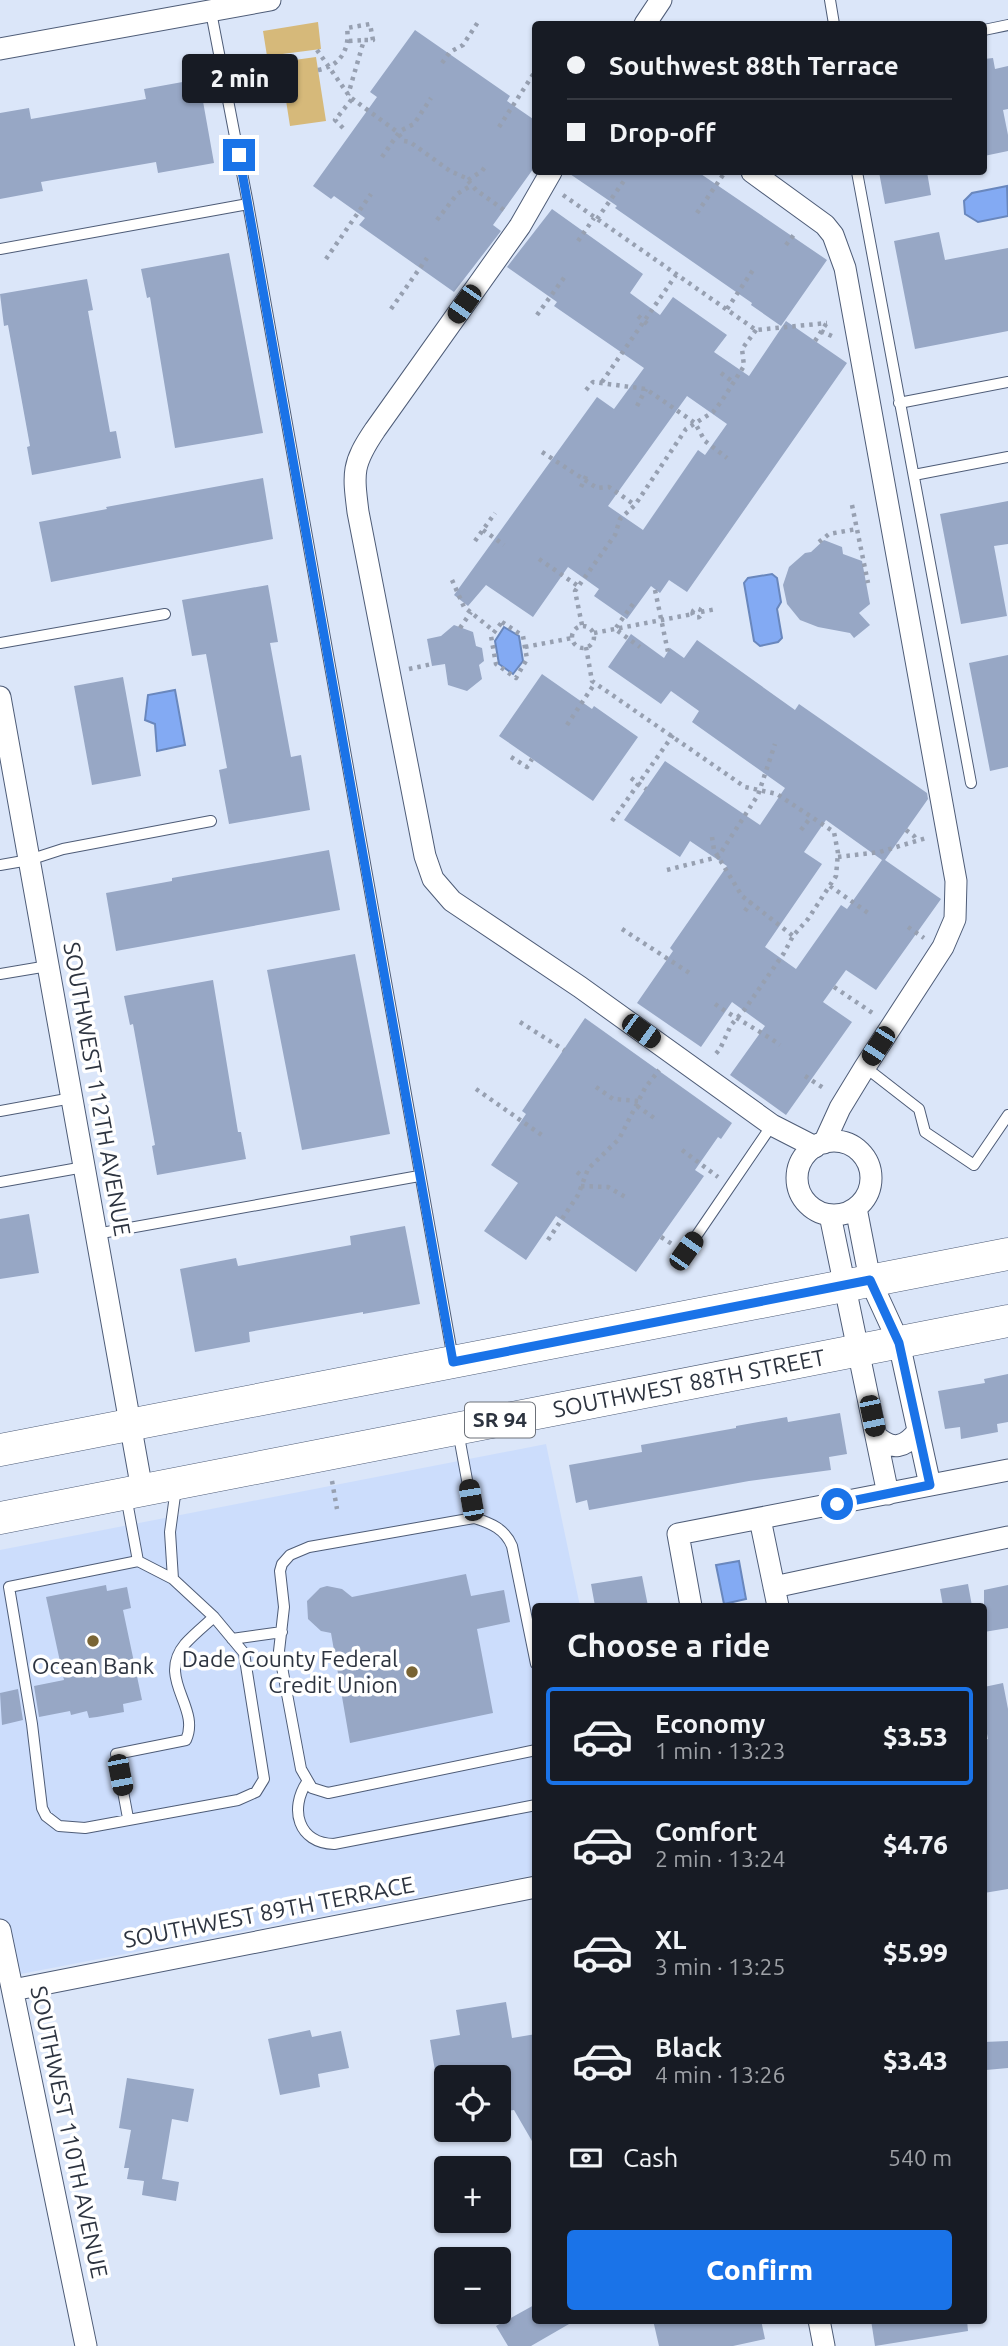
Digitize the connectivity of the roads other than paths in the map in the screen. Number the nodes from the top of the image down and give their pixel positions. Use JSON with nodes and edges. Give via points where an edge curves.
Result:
{"nodes":[{"id":1,"x":271,"y":0,"type":"edge"},
{"id":2,"x":661,"y":0,"type":"edge"},
{"id":3,"x":830,"y":0,"type":"edge"},
{"id":4,"x":211,"y":12,"type":"junction"},
{"id":5,"x":647,"y":21,"type":"edge"},
{"id":6,"x":834,"y":21,"type":"edge"},
{"id":7,"x":1008,"y":25,"type":"edge"},
{"id":8,"x":987,"y":29,"type":"edge"},
{"id":9,"x":0,"y":49,"type":"edge"},
{"id":10,"x":756,"y":175,"type":"edge"},
{"id":11,"x":858,"y":175,"type":"edge"},
{"id":12,"x":553,"y":180,"type":"edge"},
{"id":13,"x":248,"y":204,"type":"junction"},
{"id":14,"x":0,"y":249,"type":"edge"},
{"id":15,"x":1008,"y":382,"type":"edge"},
{"id":16,"x":899,"y":403,"type":"junction"},
{"id":17,"x":1008,"y":457,"type":"edge"},
{"id":18,"x":914,"y":475,"type":"junction"},
{"id":19,"x":165,"y":614,"type":"dead end"},
{"id":20,"x":0,"y":643,"type":"edge"},
{"id":21,"x":0,"y":697,"type":"edge"},
{"id":22,"x":3,"y":735,"type":"edge"},
{"id":23,"x":971,"y":783,"type":"dead end"},
{"id":24,"x":211,"y":821,"type":"dead end"},
{"id":25,"x":29,"y":860,"type":"junction"},
{"id":26,"x":0,"y":865,"type":"edge"},
{"id":27,"x":48,"y":966,"type":"junction"},
{"id":28,"x":0,"y":974,"type":"edge"},
{"id":29,"x":865,"y":1067,"type":"junction"},
{"id":30,"x":72,"y":1098,"type":"junction"},
{"id":31,"x":0,"y":1111,"type":"edge"},
{"id":32,"x":1008,"y":1115,"type":"edge"},
{"id":33,"x":772,"y":1125,"type":"junction"},
{"id":34,"x":819,"y":1144,"type":"junction"},
{"id":35,"x":84,"y":1167,"type":"junction"},
{"id":36,"x":419,"y":1176,"type":"junction"},
{"id":37,"x":0,"y":1182,"type":"edge"},
{"id":38,"x":856,"y":1208,"type":"junction"},
{"id":39,"x":830,"y":1215,"type":"junction"},
{"id":40,"x":96,"y":1234,"type":"junction"},
{"id":41,"x":686,"y":1251,"type":"dead end"},
{"id":42,"x":1008,"y":1254,"type":"edge"},
{"id":43,"x":858,"y":1283,"type":"junction"},
{"id":44,"x":1008,"y":1321,"type":"edge"},
{"id":45,"x":899,"y":1343,"type":"junction"},
{"id":46,"x":859,"y":1351,"type":"junction"},
{"id":47,"x":453,"y":1362,"type":"junction"},
{"id":48,"x":131,"y":1424,"type":"junction"},
{"id":49,"x":458,"y":1429,"type":"junction"},
{"id":50,"x":918,"y":1431,"type":"junction"},
{"id":51,"x":876,"y":1436,"type":"junction"},
{"id":52,"x":0,"y":1450,"type":"edge"},
{"id":53,"x":1008,"y":1470,"type":"edge"},
{"id":54,"x":176,"y":1484,"type":"junction"},
{"id":55,"x":930,"y":1485,"type":"junction"},
{"id":56,"x":134,"y":1492,"type":"junction"},
{"id":57,"x":888,"y":1494,"type":"junction"},
{"id":58,"x":0,"y":1518,"type":"edge"},
{"id":59,"x":474,"y":1518,"type":"junction"},
{"id":60,"x":760,"y":1519,"type":"junction"},
{"id":61,"x":1008,"y":1538,"type":"edge"},
{"id":62,"x":138,"y":1561,"type":"junction"},
{"id":63,"x":173,"y":1579,"type":"junction"},
{"id":64,"x":776,"y":1597,"type":"edge"},
{"id":65,"x":690,"y":1603,"type":"edge"},
{"id":66,"x":214,"y":1618,"type":"junction"},
{"id":67,"x":282,"y":1632,"type":"junction"},
{"id":68,"x":232,"y":1639,"type":"junction"},
{"id":69,"x":532,"y":1646,"type":"edge"},
{"id":70,"x":532,"y":1751,"type":"edge"},
{"id":71,"x":307,"y":1782,"type":"junction"},
{"id":72,"x":532,"y":1806,"type":"edge"},
{"id":73,"x":128,"y":1818,"type":"junction"},
{"id":74,"x":532,"y":1888,"type":"edge"},
{"id":75,"x":0,"y":1930,"type":"edge"},
{"id":76,"x":13,"y":1990,"type":"junction"},
{"id":77,"x":820,"y":2324,"type":"edge"},
{"id":78,"x":86,"y":2346,"type":"edge"},
{"id":79,"x":824,"y":2346,"type":"edge"}],
"edges":[{"from":1,"to":4,"type":"street"},
{"from":2,"to":5,"type":"street"},
{"from":3,"to":6,"type":"lane"},
{"from":4,"to":9,"type":"street"},
{"from":4,"to":13,"type":"lane"},
{"from":7,"to":8,"type":"lane"},
{"from":10,"to":29,"type":"street","via":[[825,225],[845,268],[956,881],[954,919],[943,947]]},
{"from":11,"to":16,"type":"lane"},
{"from":12,"to":33,"type":"street","via":[[375,430],[354,471],[422,846],[433,879],[446,896]]},
{"from":13,"to":14,"type":"lane"},
{"from":13,"to":36,"type":"lane"},
{"from":15,"to":16,"type":"lane"},
{"from":16,"to":18,"type":"lane"},
{"from":17,"to":18,"type":"lane"},
{"from":18,"to":23,"type":"lane"},
{"from":19,"to":20,"type":"lane"},
{"from":21,"to":22,"type":"street","name":"SOUTHWEST 112TH AVENUE"},
{"from":22,"to":25,"type":"street","name":"SOUTHWEST 112TH AVENUE"},
{"from":24,"to":25,"type":"lane","via":[[63,849]]},
{"from":25,"to":26,"type":"lane"},
{"from":25,"to":27,"type":"street","name":"SOUTHWEST 112TH AVENUE"},
{"from":27,"to":28,"type":"lane"},
{"from":27,"to":30,"type":"street","name":"SOUTHWEST 112TH AVENUE"},
{"from":29,"to":32,"type":"lane","via":[[919,1110],[925,1132],[974,1165]]},
{"from":29,"to":34,"type":"street"},
{"from":30,"to":31,"type":"lane"},
{"from":30,"to":35,"type":"street","name":"SOUTHWEST 112TH AVENUE"},
{"from":33,"to":34,"type":"street"},
{"from":33,"to":41,"type":"lane"},
{"from":34,"to":38,"type":"street","via":[[846,1144],[857,1149],[870,1167],[869,1190]]},
{"from":34,"to":39,"type":"street","via":[[800,1164],[797,1187],[809,1206]]},
{"from":35,"to":37,"type":"lane"},
{"from":35,"to":40,"type":"street","name":"SOUTHWEST 112TH AVENUE"},
{"from":36,"to":40,"type":"lane"},
{"from":36,"to":47,"type":"lane"},
{"from":38,"to":39,"type":"street"},
{"from":38,"to":43,"type":"street"},
{"from":39,"to":43,"type":"street"},
{"from":40,"to":48,"type":"street","name":"SOUTHWEST 112TH AVENUE"},
{"from":42,"to":43,"type":"main road"},
{"from":43,"to":45,"type":"street"},
{"from":43,"to":46,"type":"street"},
{"from":43,"to":47,"type":"main road"},
{"from":44,"to":45,"type":"main road","name":"SOUTHWEST 88TH STREET","number":"SR 94"},
{"from":45,"to":46,"type":"main road","name":"SOUTHWEST 88TH STREET","number":"SR 94"},
{"from":45,"to":50,"type":"street"},
{"from":46,"to":49,"type":"main road","name":"SOUTHWEST 88TH STREET","number":"SR 94"},
{"from":46,"to":51,"type":"street"},
{"from":47,"to":48,"type":"main road"},
{"from":48,"to":52,"type":"main road"},
{"from":48,"to":56,"type":"street","name":"SOUTHWEST 112TH AVENUE"},
{"from":49,"to":54,"type":"main road","name":"SOUTHWEST 88TH STREET","number":"SR 94"},
{"from":49,"to":59,"type":"lane"},
{"from":50,"to":51,"type":"street","via":[[905,1444],[893,1446]]},
{"from":50,"to":55,"type":"street"},
{"from":51,"to":57,"type":"street"},
{"from":53,"to":55,"type":"street"},
{"from":54,"to":56,"type":"main road","name":"SOUTHWEST 88TH STREET","number":"SR 94"},
{"from":54,"to":63,"type":"lane","via":[[170,1532]]},
{"from":55,"to":57,"type":"street"},
{"from":56,"to":58,"type":"main road","name":"SOUTHWEST 88TH STREET","number":"SR 94"},
{"from":56,"to":62,"type":"lane"},
{"from":57,"to":60,"type":"street"},
{"from":59,"to":67,"type":"lane","via":[[309,1547],[290,1555],[280,1571]]},
{"from":59,"to":69,"type":"lane","via":[[495,1525],[508,1537]]},
{"from":60,"to":64,"type":"street"},
{"from":60,"to":65,"type":"street","via":[[678,1534]]},
{"from":61,"to":64,"type":"street"},
{"from":62,"to":63,"type":"lane"},
{"from":62,"to":73,"type":"lane","via":[[9,1587],[46,1816],[59,1826],[75,1829]]},
{"from":63,"to":66,"type":"lane"},
{"from":66,"to":68,"type":"lane"},
{"from":66,"to":73,"type":"lane","via":[[184,1645],[176,1660],[176,1682],[190,1727],[186,1740],[116,1754]]},
{"from":67,"to":68,"type":"lane"},
{"from":67,"to":71,"type":"lane","via":[[279,1651]]},
{"from":68,"to":73,"type":"lane","via":[[244,1653],[262,1784],[238,1800]]},
{"from":70,"to":71,"type":"lane","via":[[328,1793]]},
{"from":71,"to":72,"type":"lane","via":[[298,1800],[300,1822],[311,1839],[325,1844]]},
{"from":74,"to":76,"type":"street","name":"SOUTHWEST 89TH TERRACE"},
{"from":75,"to":76,"type":"street","name":"SOUTHWEST 110TH AVENUE"},
{"from":76,"to":78,"type":"street","name":"SOUTHWEST 110TH AVENUE"},
{"from":77,"to":79,"type":"street"}]}
